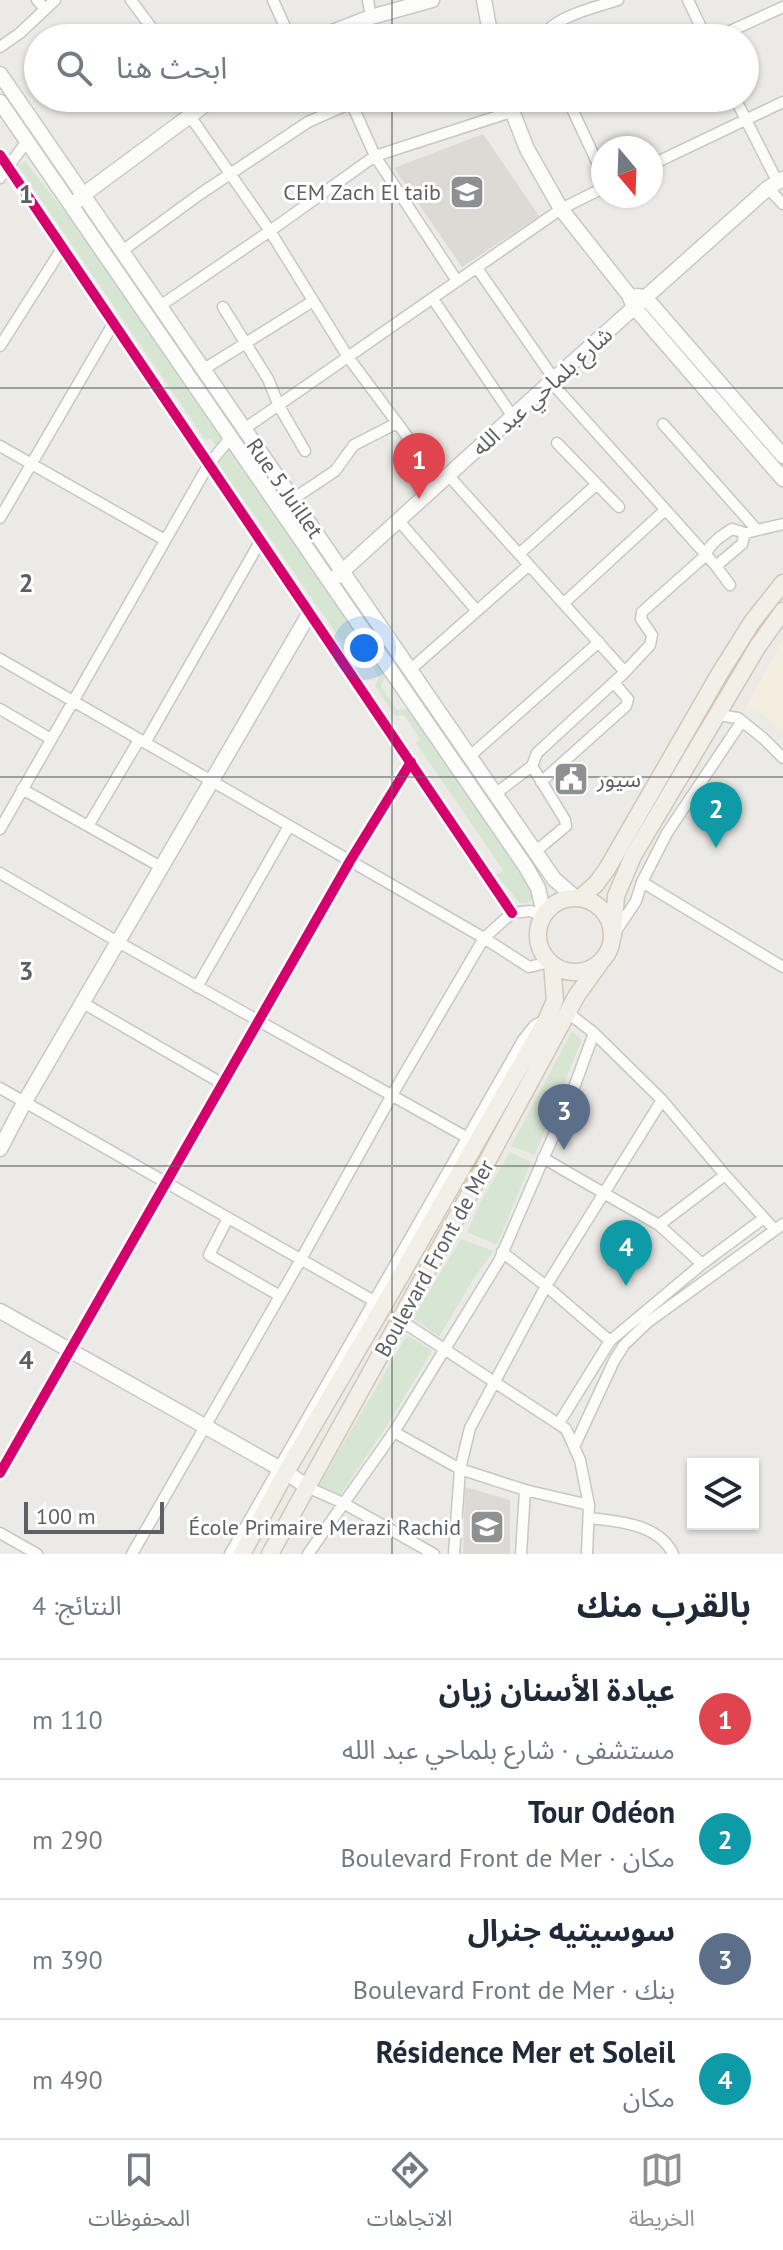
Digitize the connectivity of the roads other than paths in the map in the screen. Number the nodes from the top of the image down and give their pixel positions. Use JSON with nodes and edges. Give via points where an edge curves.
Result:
{"nodes":[{"id":1,"x":37,"y":0,"type":"edge"},
{"id":2,"x":55,"y":0,"type":"edge"},
{"id":3,"x":131,"y":0,"type":"edge"},
{"id":4,"x":273,"y":0,"type":"edge"},
{"id":5,"x":368,"y":0,"type":"edge"},
{"id":6,"x":432,"y":0,"type":"edge"},
{"id":7,"x":484,"y":0,"type":"edge"},
{"id":8,"x":618,"y":0,"type":"edge"},
{"id":9,"x":688,"y":0,"type":"edge"},
{"id":10,"x":783,"y":7,"type":"edge"},
{"id":11,"x":45,"y":9,"type":"junction"},
{"id":12,"x":371,"y":17,"type":"junction"},
{"id":13,"x":27,"y":24,"type":"edge"},
{"id":14,"x":149,"y":24,"type":"edge"},
{"id":15,"x":284,"y":24,"type":"edge"},
{"id":16,"x":353,"y":24,"type":"edge"},
{"id":17,"x":488,"y":24,"type":"edge"},
{"id":18,"x":556,"y":24,"type":"edge"},
{"id":19,"x":699,"y":24,"type":"edge"},
{"id":20,"x":746,"y":24,"type":"edge"},
{"id":21,"x":24,"y":27,"type":"edge"},
{"id":22,"x":0,"y":47,"type":"edge"},
{"id":23,"x":0,"y":74,"type":"edge"},
{"id":24,"x":0,"y":102,"type":"edge"},
{"id":25,"x":783,"y":102,"type":"edge"},
{"id":26,"x":194,"y":112,"type":"edge"},
{"id":27,"x":328,"y":112,"type":"edge"},
{"id":28,"x":355,"y":112,"type":"edge"},
{"id":29,"x":491,"y":112,"type":"edge"},
{"id":30,"x":512,"y":112,"type":"edge"},
{"id":31,"x":574,"y":112,"type":"edge"},
{"id":32,"x":742,"y":112,"type":"edge"},
{"id":33,"x":190,"y":116,"type":"junction"},
{"id":34,"x":746,"y":120,"type":"junction"},
{"id":35,"x":27,"y":141,"type":"junction"},
{"id":36,"x":591,"y":149,"type":"edge"},
{"id":37,"x":0,"y":155,"type":"edge"},
{"id":38,"x":375,"y":156,"type":"junction"},
{"id":39,"x":663,"y":159,"type":"edge"},
{"id":40,"x":7,"y":166,"type":"junction"},
{"id":41,"x":229,"y":175,"type":"junction"},
{"id":42,"x":0,"y":178,"type":"edge"},
{"id":43,"x":776,"y":183,"type":"edge"},
{"id":44,"x":591,"y":194,"type":"edge"},
{"id":45,"x":78,"y":201,"type":"junction"},
{"id":46,"x":783,"y":204,"type":"edge"},
{"id":47,"x":561,"y":209,"type":"junction"},
{"id":48,"x":270,"y":231,"type":"junction"},
{"id":49,"x":63,"y":247,"type":"junction"},
{"id":50,"x":122,"y":251,"type":"junction"},
{"id":51,"x":477,"y":268,"type":"junction"},
{"id":52,"x":457,"y":281,"type":"junction"},
{"id":53,"x":433,"y":299,"type":"junction"},
{"id":54,"x":636,"y":300,"type":"junction"},
{"id":55,"x":313,"y":301,"type":"junction"},
{"id":56,"x":160,"y":306,"type":"junction"},
{"id":57,"x":223,"y":307,"type":"dead end"},
{"id":58,"x":113,"y":324,"type":"junction"},
{"id":59,"x":246,"y":344,"type":"junction"},
{"id":60,"x":0,"y":346,"type":"edge"},
{"id":61,"x":348,"y":357,"type":"junction"},
{"id":62,"x":204,"y":369,"type":"junction"},
{"id":63,"x":552,"y":380,"type":"junction"},
{"id":64,"x":279,"y":406,"type":"junction"},
{"id":65,"x":513,"y":417,"type":"junction"},
{"id":66,"x":397,"y":423,"type":"junction"},
{"id":67,"x":663,"y":424,"type":"dead end"},
{"id":68,"x":237,"y":433,"type":"junction"},
{"id":69,"x":557,"y":443,"type":"dead end"},
{"id":70,"x":0,"y":446,"type":"edge"},
{"id":71,"x":305,"y":451,"type":"dead end"},
{"id":72,"x":783,"y":456,"type":"edge"},
{"id":73,"x":31,"y":462,"type":"junction"},
{"id":74,"x":209,"y":464,"type":"junction"},
{"id":75,"x":446,"y":479,"type":"junction"},
{"id":76,"x":783,"y":479,"type":"edge"},
{"id":77,"x":597,"y":484,"type":"junction"},
{"id":78,"x":293,"y":499,"type":"junction"},
{"id":79,"x":619,"y":507,"type":"dead end"},
{"id":80,"x":664,"y":511,"type":"junction"},
{"id":81,"x":0,"y":518,"type":"edge"},
{"id":82,"x":399,"y":521,"type":"junction"},
{"id":83,"x":783,"y":524,"type":"edge"},
{"id":84,"x":757,"y":530,"type":"junction"},
{"id":85,"x":745,"y":533,"type":"junction"},
{"id":86,"x":165,"y":540,"type":"junction"},
{"id":87,"x":261,"y":540,"type":"junction"},
{"id":88,"x":519,"y":554,"type":"junction"},
{"id":89,"x":705,"y":556,"type":"junction"},
{"id":90,"x":529,"y":565,"type":"junction"},
{"id":91,"x":716,"y":566,"type":"junction"},
{"id":92,"x":343,"y":571,"type":"junction"},
{"id":93,"x":331,"y":582,"type":"junction"},
{"id":94,"x":783,"y":583,"type":"edge"},
{"id":95,"x":730,"y":585,"type":"dead end"},
{"id":96,"x":564,"y":603,"type":"junction"},
{"id":97,"x":477,"y":611,"type":"junction"},
{"id":98,"x":783,"y":611,"type":"edge"},
{"id":99,"x":309,"y":614,"type":"junction"},
{"id":100,"x":599,"y":642,"type":"junction"},
{"id":101,"x":0,"y":659,"type":"edge"},
{"id":102,"x":411,"y":669,"type":"junction"},
{"id":103,"x":625,"y":672,"type":"junction"},
{"id":104,"x":614,"y":683,"type":"junction"},
{"id":105,"x":73,"y":701,"type":"junction"},
{"id":106,"x":0,"y":709,"type":"edge"},
{"id":107,"x":718,"y":715,"type":"junction"},
{"id":108,"x":742,"y":721,"type":"junction"},
{"id":109,"x":51,"y":739,"type":"junction"},
{"id":110,"x":142,"y":741,"type":"junction"},
{"id":111,"x":470,"y":756,"type":"junction"},
{"id":112,"x":783,"y":758,"type":"edge"},
{"id":113,"x":411,"y":762,"type":"junction"},
{"id":114,"x":532,"y":766,"type":"junction"},
{"id":115,"x":212,"y":781,"type":"junction"},
{"id":116,"x":541,"y":782,"type":"junction"},
{"id":117,"x":22,"y":789,"type":"junction"},
{"id":118,"x":495,"y":794,"type":"junction"},
{"id":119,"x":88,"y":826,"type":"junction"},
{"id":120,"x":289,"y":826,"type":"junction"},
{"id":121,"x":0,"y":829,"type":"edge"},
{"id":122,"x":536,"y":851,"type":"junction"},
{"id":123,"x":350,"y":861,"type":"junction"},
{"id":124,"x":161,"y":867,"type":"junction"},
{"id":125,"x":0,"y":873,"type":"edge"},
{"id":126,"x":642,"y":882,"type":"junction"},
{"id":127,"x":578,"y":898,"type":"junction"},
{"id":128,"x":512,"y":913,"type":"junction"},
{"id":129,"x":544,"y":915,"type":"junction"},
{"id":130,"x":613,"y":936,"type":"junction"},
{"id":131,"x":484,"y":938,"type":"junction"},
{"id":132,"x":118,"y":942,"type":"junction"},
{"id":133,"x":551,"y":963,"type":"junction"},
{"id":134,"x":600,"y":963,"type":"junction"},
{"id":135,"x":783,"y":967,"type":"edge"},
{"id":136,"x":197,"y":987,"type":"junction"},
{"id":137,"x":83,"y":1003,"type":"junction"},
{"id":138,"x":567,"y":1012,"type":"junction"},
{"id":139,"x":547,"y":1019,"type":"junction"},
{"id":140,"x":259,"y":1021,"type":"junction"},
{"id":141,"x":594,"y":1033,"type":"junction"},
{"id":142,"x":223,"y":1084,"type":"junction"},
{"id":143,"x":0,"y":1088,"type":"edge"},
{"id":144,"x":392,"y":1095,"type":"junction"},
{"id":145,"x":662,"y":1100,"type":"junction"},
{"id":146,"x":24,"y":1103,"type":"junction"},
{"id":147,"x":466,"y":1137,"type":"junction"},
{"id":148,"x":0,"y":1149,"type":"edge"},
{"id":149,"x":543,"y":1158,"type":"junction"},
{"id":150,"x":725,"y":1175,"type":"junction"},
{"id":151,"x":165,"y":1182,"type":"junction"},
{"id":152,"x":605,"y":1194,"type":"junction"},
{"id":153,"x":228,"y":1218,"type":"junction"},
{"id":154,"x":764,"y":1218,"type":"junction"},
{"id":155,"x":659,"y":1225,"type":"junction"},
{"id":156,"x":779,"y":1227,"type":"edge"},
{"id":157,"x":502,"y":1252,"type":"junction"},
{"id":158,"x":300,"y":1261,"type":"junction"},
{"id":159,"x":702,"y":1264,"type":"junction"},
{"id":160,"x":546,"y":1286,"type":"junction"},
{"id":161,"x":280,"y":1296,"type":"junction"},
{"id":162,"x":374,"y":1301,"type":"junction"},
{"id":163,"x":0,"y":1311,"type":"edge"},
{"id":164,"x":400,"y":1320,"type":"junction"},
{"id":165,"x":610,"y":1341,"type":"junction"},
{"id":166,"x":70,"y":1349,"type":"junction"},
{"id":167,"x":446,"y":1349,"type":"junction"},
{"id":168,"x":494,"y":1382,"type":"junction"},
{"id":169,"x":559,"y":1423,"type":"junction"},
{"id":170,"x":206,"y":1426,"type":"junction"},
{"id":171,"x":394,"y":1432,"type":"junction"},
{"id":172,"x":574,"y":1447,"type":"junction"},
{"id":173,"x":460,"y":1469,"type":"junction"},
{"id":174,"x":283,"y":1470,"type":"junction"},
{"id":175,"x":0,"y":1473,"type":"edge"},
{"id":176,"x":307,"y":1487,"type":"junction"},
{"id":177,"x":525,"y":1490,"type":"junction"},
{"id":178,"x":343,"y":1503,"type":"junction"},
{"id":179,"x":589,"y":1505,"type":"junction"},
{"id":180,"x":589,"y":1518,"type":"junction"},
{"id":181,"x":0,"y":1533,"type":"edge"},
{"id":182,"x":37,"y":1554,"type":"edge"},
{"id":183,"x":132,"y":1554,"type":"edge"},
{"id":184,"x":230,"y":1554,"type":"edge"},
{"id":185,"x":242,"y":1554,"type":"edge"},
{"id":186,"x":270,"y":1554,"type":"edge"},
{"id":187,"x":308,"y":1554,"type":"edge"},
{"id":188,"x":434,"y":1554,"type":"edge"},
{"id":189,"x":454,"y":1554,"type":"edge"},
{"id":190,"x":521,"y":1554,"type":"edge"},
{"id":191,"x":587,"y":1554,"type":"edge"},
{"id":192,"x":673,"y":1554,"type":"edge"}],
"edges":[{"from":1,"to":11,"type":"street"},
{"from":2,"to":11,"type":"street"},
{"from":3,"to":14,"type":"street"},
{"from":4,"to":15,"type":"street"},
{"from":5,"to":12,"type":"street"},
{"from":6,"to":12,"type":"main road"},
{"from":7,"to":17,"type":"main road"},
{"from":8,"to":18,"type":"street"},
{"from":9,"to":19,"type":"street"},
{"from":10,"to":20,"type":"street"},
{"from":11,"to":13,"type":"street"},
{"from":12,"to":16,"type":"main road"},
{"from":21,"to":22,"type":"street"},
{"from":23,"to":45,"type":"main road","name":"Rue 5 Juillet"},
{"from":24,"to":35,"type":"main road","name":"Rue 5 Juillet"},
{"from":25,"to":34,"type":"street"},
{"from":26,"to":33,"type":"main road"},
{"from":27,"to":41,"type":"street"},
{"from":28,"to":38,"type":"street"},
{"from":29,"to":38,"type":"street"},
{"from":30,"to":47,"type":"main road"},
{"from":31,"to":36,"type":"street"},
{"from":32,"to":34,"type":"street"},
{"from":33,"to":41,"type":"street"},
{"from":33,"to":45,"type":"main road"},
{"from":34,"to":39,"type":"street"},
{"from":34,"to":43,"type":"street"},
{"from":35,"to":40,"type":"street"},
{"from":35,"to":45,"type":"main road","name":"Rue 5 Juillet"},
{"from":37,"to":40,"type":"street"},
{"from":38,"to":48,"type":"street"},
{"from":38,"to":52,"type":"street"},
{"from":40,"to":42,"type":"street"},
{"from":40,"to":49,"type":"street"},
{"from":41,"to":48,"type":"street"},
{"from":41,"to":50,"type":"street"},
{"from":43,"to":46,"type":"street"},
{"from":43,"to":54,"type":"main road","name":"شارع بلماحي عبد الله"},
{"from":44,"to":47,"type":"street"},
{"from":45,"to":50,"type":"main road","name":"Rue 5 Juillet"},
{"from":45,"to":68,"type":"main road","name":"Rue 5 Juillet"},
{"from":47,"to":51,"type":"street"},
{"from":47,"to":54,"type":"main road"},
{"from":48,"to":55,"type":"street"},
{"from":48,"to":56,"type":"street"},
{"from":49,"to":58,"type":"street"},
{"from":49,"to":60,"type":"street"},
{"from":50,"to":56,"type":"main road","name":"Rue 5 Juillet"},
{"from":51,"to":52,"type":"street"},
{"from":51,"to":63,"type":"street"},
{"from":52,"to":53,"type":"street"},
{"from":53,"to":61,"type":"street"},
{"from":53,"to":65,"type":"street"},
{"from":54,"to":63,"type":"main road","name":"شارع بلماحي عبد الله"},
{"from":54,"to":72,"type":"main road"},
{"from":54,"to":76,"type":"main road"},
{"from":55,"to":59,"type":"street"},
{"from":55,"to":61,"type":"street"},
{"from":56,"to":62,"type":"main road","name":"Rue 5 Juillet"},
{"from":57,"to":59,"type":"street"},
{"from":58,"to":73,"type":"street"},
{"from":58,"to":74,"type":"street"},
{"from":59,"to":62,"type":"street"},
{"from":59,"to":64,"type":"street"},
{"from":61,"to":64,"type":"street"},
{"from":61,"to":66,"type":"street"},
{"from":62,"to":68,"type":"main road","name":"Rue 5 Juillet"},
{"from":63,"to":65,"type":"main road","name":"شارع بلماحي عبد الله"},
{"from":63,"to":80,"type":"street"},
{"from":64,"to":68,"type":"street"},
{"from":64,"to":71,"type":"street"},
{"from":65,"to":75,"type":"main road","name":"شارع بلماحي عبد الله"},
{"from":66,"to":75,"type":"street"},
{"from":66,"to":78,"type":"street","via":[[354,445],[335,471]]},
{"from":67,"to":84,"type":"street"},
{"from":68,"to":74,"type":"street"},
{"from":68,"to":78,"type":"main road","name":"Rue 5 Juillet"},
{"from":68,"to":93,"type":"main road","name":"Rue 5 Juillet"},
{"from":69,"to":77,"type":"street"},
{"from":70,"to":73,"type":"street"},
{"from":73,"to":81,"type":"street"},
{"from":73,"to":86,"type":"street"},
{"from":74,"to":86,"type":"street"},
{"from":74,"to":87,"type":"street"},
{"from":75,"to":82,"type":"main road","name":"شارع بلماحي عبد الله"},
{"from":75,"to":88,"type":"street"},
{"from":77,"to":79,"type":"street"},
{"from":77,"to":88,"type":"street"},
{"from":78,"to":92,"type":"main road","name":"Rue 5 Juillet"},
{"from":80,"to":89,"type":"street"},
{"from":80,"to":96,"type":"street"},
{"from":82,"to":92,"type":"main road","name":"شارع بلماحي عبد الله"},
{"from":82,"to":97,"type":"street"},
{"from":83,"to":84,"type":"street"},
{"from":84,"to":85,"type":"street"},
{"from":85,"to":89,"type":"street","via":[[732,529]]},
{"from":85,"to":91,"type":"street","via":[[742,544]]},
{"from":86,"to":105,"type":"street"},
{"from":87,"to":99,"type":"street"},
{"from":87,"to":110,"type":"street"},
{"from":88,"to":90,"type":"street"},
{"from":89,"to":91,"type":"street"},
{"from":89,"to":103,"type":"street","via":[[642,612],[652,642]]},
{"from":90,"to":96,"type":"street"},
{"from":90,"to":97,"type":"street"},
{"from":91,"to":95,"type":"street"},
{"from":92,"to":93,"type":"main road","name":"شارع بلماحي عبد الله"},
{"from":92,"to":102,"type":"main road","name":"Rue 5 Juillet"},
{"from":93,"to":129,"type":"main road","name":"Rue 5 Juillet","via":[[526,867]]},
{"from":94,"to":127,"type":"main road","via":[[720,673],[607,869]]},
{"from":96,"to":100,"type":"street"},
{"from":97,"to":102,"type":"street"},
{"from":98,"to":107,"type":"main road"},
{"from":99,"to":113,"type":"street"},
{"from":99,"to":115,"type":"main road"},
{"from":100,"to":103,"type":"street"},
{"from":100,"to":111,"type":"street"},
{"from":101,"to":105,"type":"street"},
{"from":102,"to":111,"type":"main road","name":"Rue 5 Juillet"},
{"from":103,"to":104,"type":"street"},
{"from":104,"to":114,"type":"street","via":[[537,753]]},
{"from":104,"to":116,"type":"street","via":[[628,699],[626,706]]},
{"from":105,"to":109,"type":"street"},
{"from":105,"to":110,"type":"street"},
{"from":106,"to":109,"type":"street"},
{"from":107,"to":108,"type":"street"},
{"from":107,"to":130,"type":"main road","via":[[625,871],[616,896]]},
{"from":108,"to":112,"type":"street"},
{"from":108,"to":126,"type":"street","via":[[667,833]]},
{"from":109,"to":117,"type":"street"},
{"from":110,"to":115,"type":"street"},
{"from":110,"to":119,"type":"street"},
{"from":111,"to":118,"type":"main road","name":"Rue 5 Juillet"},
{"from":113,"to":123,"type":"street"},
{"from":113,"to":128,"type":"street"},
{"from":114,"to":116,"type":"street"},
{"from":114,"to":118,"type":"street"},
{"from":115,"to":120,"type":"street"},
{"from":115,"to":124,"type":"main road"},
{"from":116,"to":122,"type":"street","via":[[566,826]]},
{"from":117,"to":119,"type":"street"},
{"from":117,"to":121,"type":"street"},
{"from":118,"to":122,"type":"main road","name":"Rue 5 Juillet"},
{"from":119,"to":124,"type":"street"},
{"from":120,"to":123,"type":"street"},
{"from":120,"to":136,"type":"street"},
{"from":122,"to":127,"type":"main road","name":"Rue 5 Juillet","via":[[554,879]]},
{"from":123,"to":131,"type":"street"},
{"from":123,"to":140,"type":"street"},
{"from":124,"to":132,"type":"main road"},
{"from":125,"to":132,"type":"street"},
{"from":126,"to":130,"type":"street"},
{"from":126,"to":135,"type":"street"},
{"from":127,"to":129,"type":"main road","via":[[555,904]]},
{"from":127,"to":130,"type":"main road","via":[[603,911]]},
{"from":128,"to":129,"type":"street"},
{"from":128,"to":131,"type":"street"},
{"from":129,"to":133,"type":"main road","via":[[538,939]]},
{"from":130,"to":134,"type":"main road"},
{"from":131,"to":133,"type":"street","via":[[529,967]]},
{"from":131,"to":144,"type":"street"},
{"from":132,"to":136,"type":"street"},
{"from":132,"to":137,"type":"main road"},
{"from":133,"to":134,"type":"main road","via":[[571,972]]},
{"from":133,"to":139,"type":"main road","name":"Boulevard Front de Mer","via":[[555,1000]]},
{"from":134,"to":138,"type":"main road","name":"Boulevard Front de Mer"},
{"from":136,"to":140,"type":"street"},
{"from":137,"to":142,"type":"street"},
{"from":137,"to":146,"type":"main road"},
{"from":138,"to":141,"type":"street"},
{"from":138,"to":164,"type":"main road","name":"Boulevard Front de Mer"},
{"from":139,"to":147,"type":"street","via":[[523,1040]]},
{"from":139,"to":174,"type":"main road","name":"Boulevard Front de Mer"},
{"from":140,"to":142,"type":"street"},
{"from":140,"to":144,"type":"street"},
{"from":141,"to":145,"type":"street"},
{"from":141,"to":149,"type":"street"},
{"from":142,"to":151,"type":"street"},
{"from":143,"to":146,"type":"street"},
{"from":144,"to":147,"type":"street"},
{"from":144,"to":158,"type":"street"},
{"from":145,"to":150,"type":"street"},
{"from":145,"to":152,"type":"street"},
{"from":146,"to":148,"type":"main road"},
{"from":146,"to":151,"type":"street"},
{"from":147,"to":162,"type":"street"},
{"from":149,"to":152,"type":"street"},
{"from":149,"to":157,"type":"street"},
{"from":150,"to":154,"type":"street"},
{"from":150,"to":155,"type":"street"},
{"from":151,"to":153,"type":"street"},
{"from":151,"to":166,"type":"street"},
{"from":152,"to":155,"type":"street"},
{"from":152,"to":160,"type":"street"},
{"from":153,"to":158,"type":"street"},
{"from":153,"to":161,"type":"street","via":[[209,1255]]},
{"from":154,"to":156,"type":"street"},
{"from":154,"to":159,"type":"street"},
{"from":155,"to":159,"type":"street"},
{"from":156,"to":172,"type":"street","via":[[624,1345]]},
{"from":157,"to":160,"type":"street"},
{"from":157,"to":167,"type":"street"},
{"from":158,"to":161,"type":"street"},
{"from":158,"to":162,"type":"street"},
{"from":159,"to":165,"type":"street"},
{"from":160,"to":165,"type":"street"},
{"from":160,"to":168,"type":"street"},
{"from":161,"to":170,"type":"street"},
{"from":162,"to":174,"type":"street"},
{"from":163,"to":166,"type":"main road"},
{"from":164,"to":167,"type":"street"},
{"from":164,"to":176,"type":"main road","name":"Boulevard Front de Mer"},
{"from":165,"to":169,"type":"street"},
{"from":166,"to":170,"type":"main road"},
{"from":166,"to":175,"type":"street"},
{"from":167,"to":168,"type":"street"},
{"from":167,"to":171,"type":"street"},
{"from":168,"to":169,"type":"street"},
{"from":168,"to":173,"type":"street","via":[[470,1428]]},
{"from":169,"to":172,"type":"street"},
{"from":170,"to":174,"type":"main road"},
{"from":170,"to":183,"type":"street"},
{"from":171,"to":173,"type":"street"},
{"from":171,"to":178,"type":"street"},
{"from":172,"to":179,"type":"street"},
{"from":173,"to":177,"type":"street"},
{"from":173,"to":189,"type":"street"},
{"from":174,"to":176,"type":"main road"},
{"from":174,"to":184,"type":"street"},
{"from":174,"to":185,"type":"main road","name":"Boulevard Front de Mer"},
{"from":176,"to":178,"type":"street"},
{"from":176,"to":186,"type":"main road","name":"Boulevard Front de Mer"},
{"from":177,"to":179,"type":"street"},
{"from":177,"to":190,"type":"street"},
{"from":178,"to":187,"type":"street"},
{"from":178,"to":188,"type":"street"},
{"from":179,"to":180,"type":"street"},
{"from":180,"to":191,"type":"street"},
{"from":180,"to":192,"type":"street","via":[[630,1523],[657,1536]]},
{"from":181,"to":182,"type":"street"}]}
